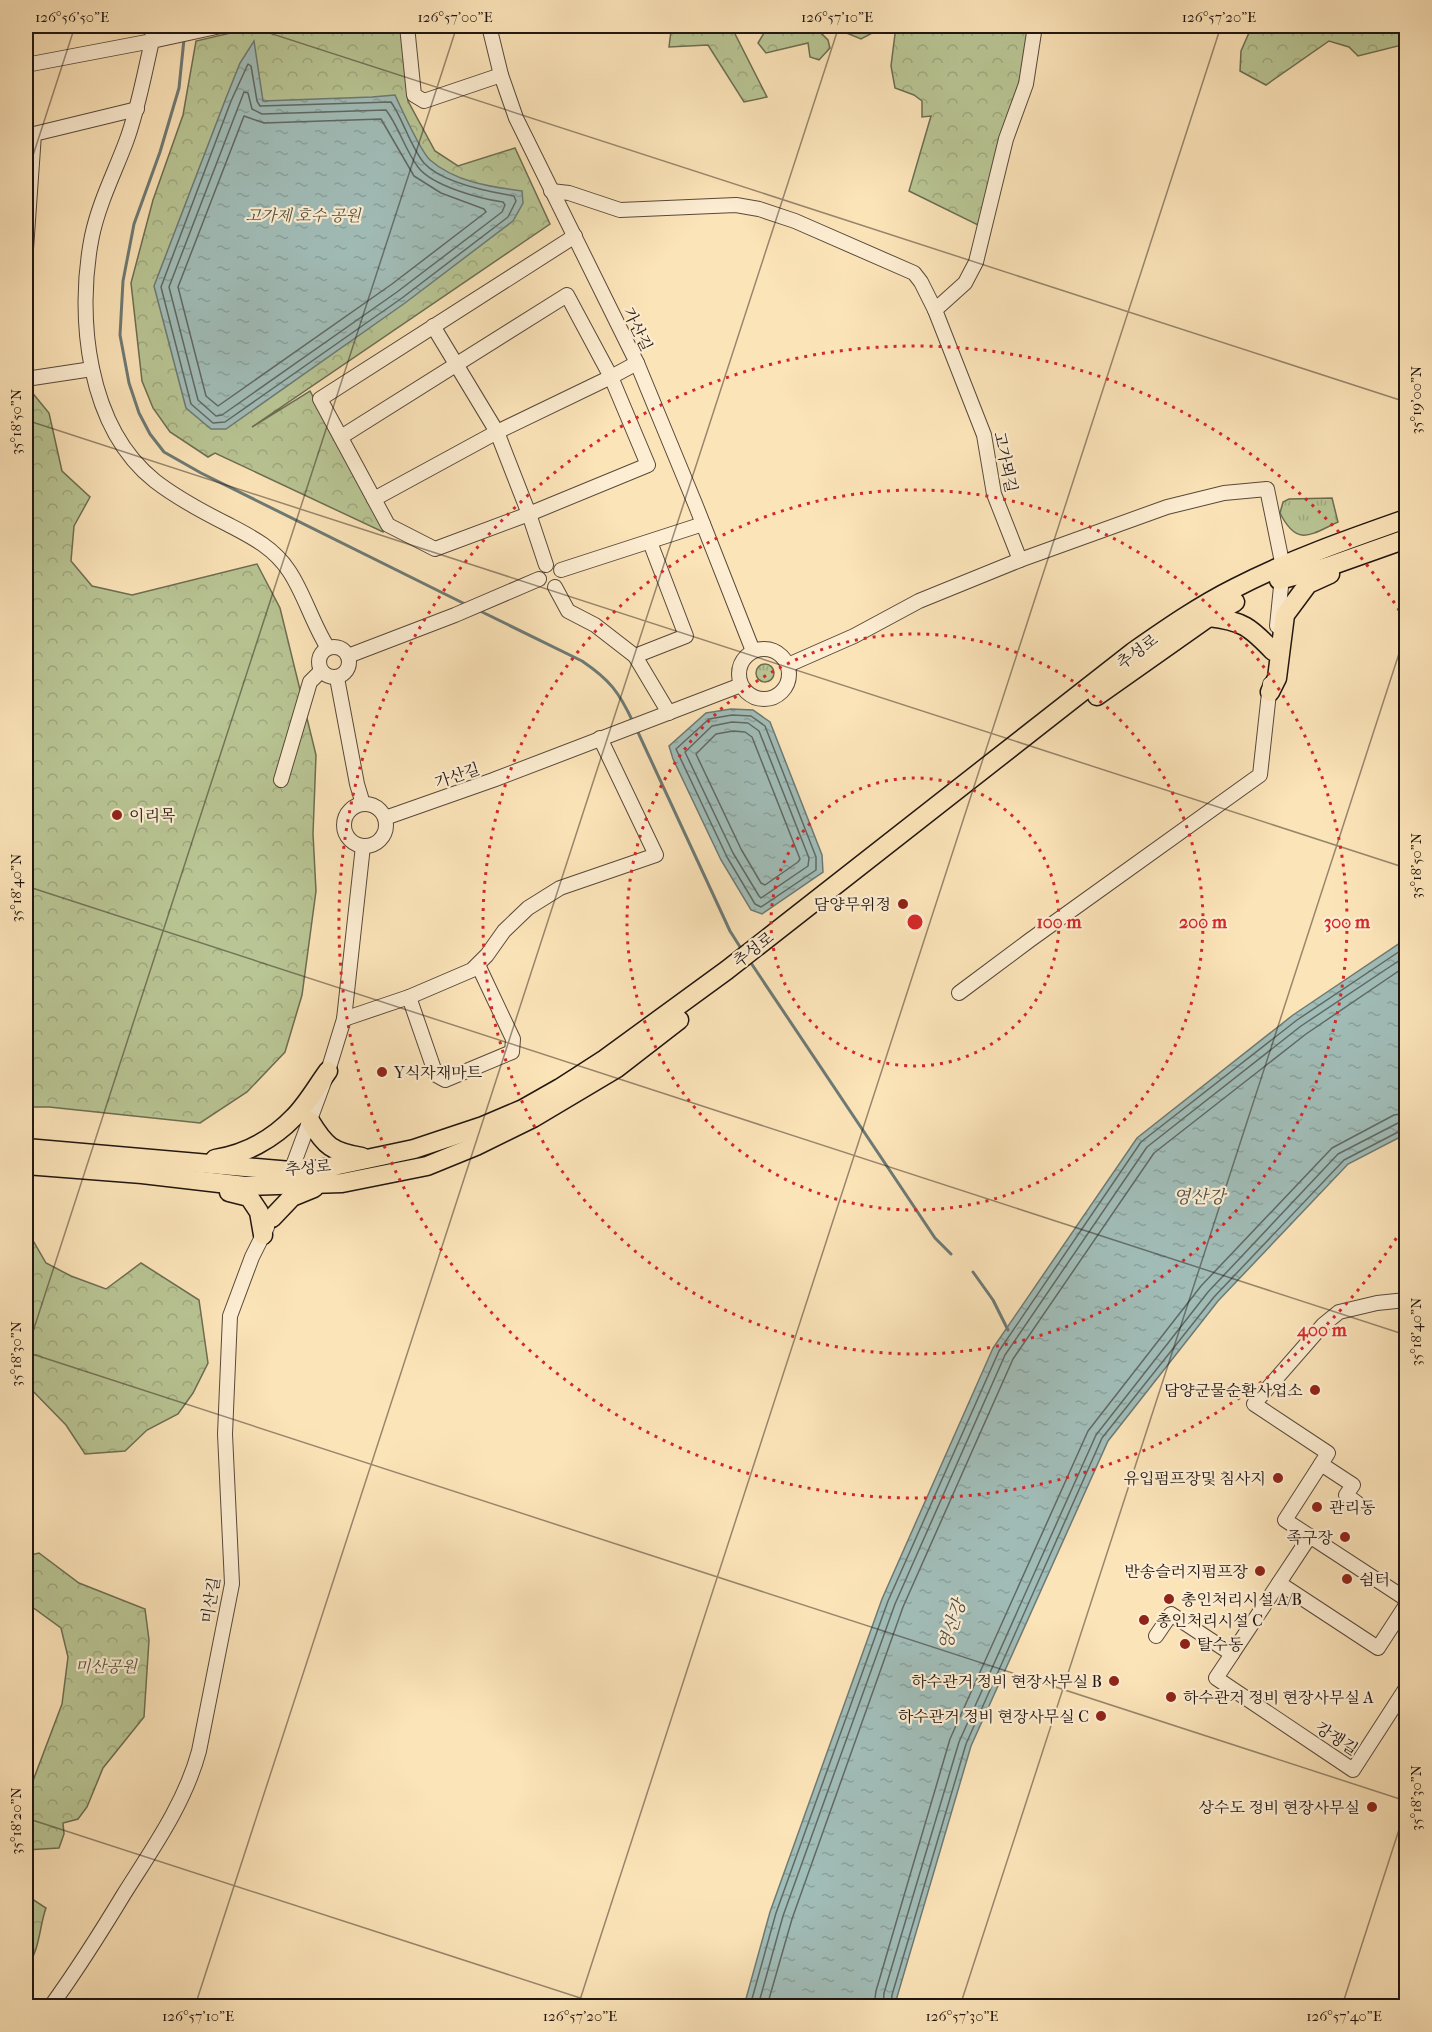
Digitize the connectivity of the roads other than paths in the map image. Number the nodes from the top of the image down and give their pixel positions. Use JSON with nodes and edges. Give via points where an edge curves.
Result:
{"nodes":[{"id":1,"x":153,"y":26,"type":"edge"},
{"id":2,"x":407,"y":26,"type":"edge"},
{"id":3,"x":489,"y":26,"type":"edge"},
{"id":4,"x":1035,"y":26,"type":"edge"},
{"id":5,"x":212,"y":27,"type":"edge"},
{"id":6,"x":158,"y":40,"type":"junction"},
{"id":7,"x":26,"y":65,"type":"edge"},
{"id":8,"x":501,"y":75,"type":"junction"},
{"id":9,"x":137,"y":109,"type":"junction"},
{"id":10,"x":30,"y":135,"type":"edge"},
{"id":11,"x":550,"y":191,"type":"junction"},
{"id":12,"x":575,"y":236,"type":"junction"},
{"id":13,"x":26,"y":249,"type":"edge"},
{"id":14,"x":935,"y":310,"type":"junction"},
{"id":15,"x":433,"y":326,"type":"junction"},
{"id":16,"x":637,"y":363,"type":"junction"},
{"id":17,"x":456,"y":365,"type":"junction"},
{"id":18,"x":92,"y":369,"type":"junction"},
{"id":19,"x":611,"y":377,"type":"junction"},
{"id":20,"x":26,"y":379,"type":"edge"},
{"id":21,"x":497,"y":432,"type":"junction"},
{"id":22,"x":341,"y":437,"type":"junction"},
{"id":23,"x":374,"y":500,"type":"junction"},
{"id":24,"x":528,"y":514,"type":"junction"},
{"id":25,"x":1407,"y":519,"type":"edge"},
{"id":26,"x":703,"y":524,"type":"junction"},
{"id":27,"x":1407,"y":539,"type":"edge"},
{"id":28,"x":650,"y":542,"type":"junction"},
{"id":29,"x":1407,"y":546,"type":"edge"},
{"id":30,"x":1020,"y":560,"type":"junction"},
{"id":31,"x":546,"y":565,"type":"junction"},
{"id":32,"x":561,"y":570,"type":"junction"},
{"id":33,"x":1282,"y":572,"type":"junction"},
{"id":34,"x":539,"y":579,"type":"junction"},
{"id":35,"x":555,"y":587,"type":"junction"},
{"id":36,"x":1209,"y":617,"type":"junction"},
{"id":37,"x":328,"y":648,"type":"junction"},
{"id":38,"x":753,"y":651,"type":"junction"},
{"id":39,"x":1273,"y":651,"type":"junction"},
{"id":40,"x":348,"y":656,"type":"junction"},
{"id":41,"x":635,"y":656,"type":"junction"},
{"id":42,"x":788,"y":665,"type":"junction"},
{"id":43,"x":321,"y":671,"type":"junction"},
{"id":44,"x":337,"y":678,"type":"junction"},
{"id":45,"x":741,"y":685,"type":"junction"},
{"id":46,"x":1270,"y":692,"type":"junction"},
{"id":47,"x":669,"y":713,"type":"junction"},
{"id":48,"x":600,"y":738,"type":"junction"},
{"id":49,"x":280,"y":780,"type":"dead end"},
{"id":50,"x":363,"y":804,"type":"junction"},
{"id":51,"x":385,"y":818,"type":"junction"},
{"id":52,"x":363,"y":846,"type":"junction"},
{"id":53,"x":764,"y":947,"type":"junction"},
{"id":54,"x":478,"y":965,"type":"junction"},
{"id":55,"x":729,"y":974,"type":"junction"},
{"id":56,"x":959,"y":993,"type":"dead end"},
{"id":57,"x":409,"y":997,"type":"junction"},
{"id":58,"x":344,"y":1019,"type":"junction"},
{"id":59,"x":328,"y":1071,"type":"junction"},
{"id":60,"x":310,"y":1121,"type":"junction"},
{"id":61,"x":26,"y":1148,"type":"edge"},
{"id":62,"x":372,"y":1158,"type":"junction"},
{"id":63,"x":26,"y":1165,"type":"edge"},
{"id":64,"x":196,"y":1172,"type":"junction"},
{"id":65,"x":290,"y":1178,"type":"junction"},
{"id":66,"x":323,"y":1184,"type":"junction"},
{"id":67,"x":272,"y":1218,"type":"junction"},
{"id":68,"x":263,"y":1235,"type":"junction"},
{"id":69,"x":1407,"y":1300,"type":"edge"},
{"id":70,"x":1321,"y":1464,"type":"junction"},
{"id":71,"x":1357,"y":1503,"type":"dead end"},
{"id":72,"x":1310,"y":1536,"type":"junction"},
{"id":73,"x":1279,"y":1583,"type":"junction"},
{"id":74,"x":1407,"y":1599,"type":"edge"},
{"id":75,"x":1407,"y":1605,"type":"edge"},
{"id":76,"x":1156,"y":1636,"type":"dead end"},
{"id":77,"x":1232,"y":1654,"type":"junction"},
{"id":78,"x":1407,"y":1688,"type":"edge"},
{"id":79,"x":52,"y":2006,"type":"edge"}],
"edges":[{"from":1,"to":6,"type":"street"},
{"from":2,"to":8,"type":"street","via":[[414,95],[424,100]]},
{"from":3,"to":8,"type":"street","name":"가산길"},
{"from":4,"to":14,"type":"street","via":[[1026,84],[1006,139],[976,262],[965,284]]},
{"from":5,"to":6,"type":"street"},
{"from":6,"to":7,"type":"street"},
{"from":6,"to":9,"type":"street"},
{"from":8,"to":11,"type":"street","name":"가산길"},
{"from":9,"to":10,"type":"street"},
{"from":9,"to":18,"type":"street","via":[[92,236],[87,317]]},
{"from":10,"to":13,"type":"street"},
{"from":11,"to":12,"type":"street","name":"가산길"},
{"from":11,"to":14,"type":"street","name":"고가뫼길","via":[[569,193],[620,210],[736,205],[759,209],[914,273]]},
{"from":12,"to":15,"type":"street"},
{"from":12,"to":16,"type":"street","name":"가산길"},
{"from":14,"to":30,"type":"street","name":"고가뫼길","via":[[984,435],[994,494]]},
{"from":15,"to":17,"type":"street"},
{"from":15,"to":22,"type":"street","via":[[320,399]]},
{"from":16,"to":19,"type":"street"},
{"from":16,"to":26,"type":"street","name":"가산길"},
{"from":17,"to":19,"type":"street","via":[[567,295]]},
{"from":17,"to":21,"type":"street"},
{"from":17,"to":22,"type":"street"},
{"from":18,"to":20,"type":"street"},
{"from":18,"to":37,"type":"street","via":[[100,401],[117,437],[139,467],[156,482],[255,538],[274,553],[290,572]]},
{"from":19,"to":21,"type":"street"},
{"from":19,"to":24,"type":"street","via":[[648,465]]},
{"from":21,"to":23,"type":"street"},
{"from":21,"to":24,"type":"street"},
{"from":22,"to":23,"type":"street"},
{"from":23,"to":24,"type":"street","via":[[388,525],[435,549]]},
{"from":24,"to":31,"type":"street"},
{"from":25,"to":33,"type":"main road","name":"추성로"},
{"from":26,"to":28,"type":"street"},
{"from":26,"to":38,"type":"street","name":"가산길"},
{"from":27,"to":33,"type":"main road","name":"추성로","via":[[1327,567]]},
{"from":28,"to":32,"type":"street"},
{"from":28,"to":41,"type":"street","via":[[686,636]]},
{"from":29,"to":46,"type":"main road","via":[[1308,584],[1285,615],[1277,678]]},
{"from":30,"to":33,"type":"street","via":[[1167,507],[1224,493],[1267,489]]},
{"from":30,"to":42,"type":"street","via":[[920,601]]},
{"from":31,"to":32,"type":"street","via":[[556,565]]},
{"from":31,"to":34,"type":"street","via":[[539,572]]},
{"from":32,"to":35,"type":"street","via":[[561,582]]},
{"from":33,"to":36,"type":"main road","name":"추성로"},
{"from":33,"to":39,"type":"street"},
{"from":33,"to":53,"type":"main road","name":"추성로","via":[[1235,588],[1133,652]]},
{"from":34,"to":35,"type":"street","via":[[544,586]]},
{"from":34,"to":40,"type":"street"},
{"from":35,"to":41,"type":"street","via":[[568,610]]},
{"from":36,"to":39,"type":"main road","via":[[1249,627]]},
{"from":36,"to":53,"type":"main road","name":"추성로","via":[[1076,711]]},
{"from":37,"to":40,"type":"street","via":[[342,649]]},
{"from":37,"to":43,"type":"street","via":[[320,656]]},
{"from":38,"to":42,"type":"street","via":[[777,652]]},
{"from":38,"to":45,"type":"street","via":[[739,669]]},
{"from":39,"to":46,"type":"street"},
{"from":40,"to":44,"type":"street","via":[[348,670]]},
{"from":41,"to":47,"type":"street"},
{"from":42,"to":45,"type":"street","via":[[789,680],[775,697],[759,699]]},
{"from":43,"to":44,"type":"street"},
{"from":43,"to":49,"type":"street","via":[[310,682]]},
{"from":44,"to":50,"type":"street"},
{"from":45,"to":47,"type":"street","name":"가산길"},
{"from":46,"to":56,"type":"street","via":[[1260,775]]},
{"from":47,"to":48,"type":"street","name":"가산길"},
{"from":48,"to":51,"type":"street","name":"가산길"},
{"from":48,"to":54,"type":"street","via":[[656,855],[560,888],[528,908]]},
{"from":50,"to":51,"type":"street","via":[[376,807]]},
{"from":50,"to":52,"type":"street","via":[[347,815],[344,828],[351,840]]},
{"from":51,"to":52,"type":"street","via":[[382,838]]},
{"from":52,"to":58,"type":"street"},
{"from":53,"to":55,"type":"main road","name":"추성로"},
{"from":54,"to":57,"type":"street"},
{"from":54,"to":57,"type":"street","via":[[513,1039],[512,1052],[445,1080],[436,1075]]},
{"from":55,"to":62,"type":"main road","name":"추성로","via":[[605,1059],[523,1109],[414,1149]]},
{"from":55,"to":66,"type":"main road","name":"추성로","via":[[617,1068],[533,1118],[427,1166]]},
{"from":57,"to":58,"type":"street"},
{"from":58,"to":59,"type":"street"},
{"from":59,"to":60,"type":"street"},
{"from":59,"to":64,"type":"main road","via":[[295,1116],[273,1134]]},
{"from":60,"to":62,"type":"main road","via":[[327,1146],[341,1154]]},
{"from":60,"to":65,"type":"street"},
{"from":61,"to":64,"type":"main road","name":"추성로"},
{"from":62,"to":65,"type":"main road","name":"추성로"},
{"from":63,"to":64,"type":"main road","name":"추성로","via":[[142,1174]]},
{"from":64,"to":65,"type":"main road","name":"추성로","via":[[245,1186]]},
{"from":64,"to":68,"type":"main road","via":[[238,1196],[249,1197],[259,1212]]},
{"from":65,"to":66,"type":"main road","name":"추성로"},
{"from":65,"to":67,"type":"street","name":"미산길","via":[[290,1190]]},
{"from":66,"to":67,"type":"main road","via":[[292,1197]]},
{"from":67,"to":68,"type":"street","name":"미산길"},
{"from":68,"to":79,"type":"street","name":"미산길","via":[[230,1316],[225,1434],[232,1584],[200,1751],[174,1814]]},
{"from":69,"to":70,"type":"street","via":[[1339,1312],[1254,1404],[1328,1453]]},
{"from":70,"to":71,"type":"street","via":[[1353,1485],[1346,1495]]},
{"from":70,"to":72,"type":"street","via":[[1285,1520]]},
{"from":72,"to":73,"type":"street","name":"강쟁길"},
{"from":72,"to":74,"type":"street"},
{"from":73,"to":75,"type":"street","via":[[1378,1648]]},
{"from":73,"to":77,"type":"street","name":"강쟁길"},
{"from":76,"to":77,"type":"street","via":[[1171,1614]]},
{"from":77,"to":78,"type":"street","name":"강쟁길","via":[[1216,1678],[1353,1770]]}]}
